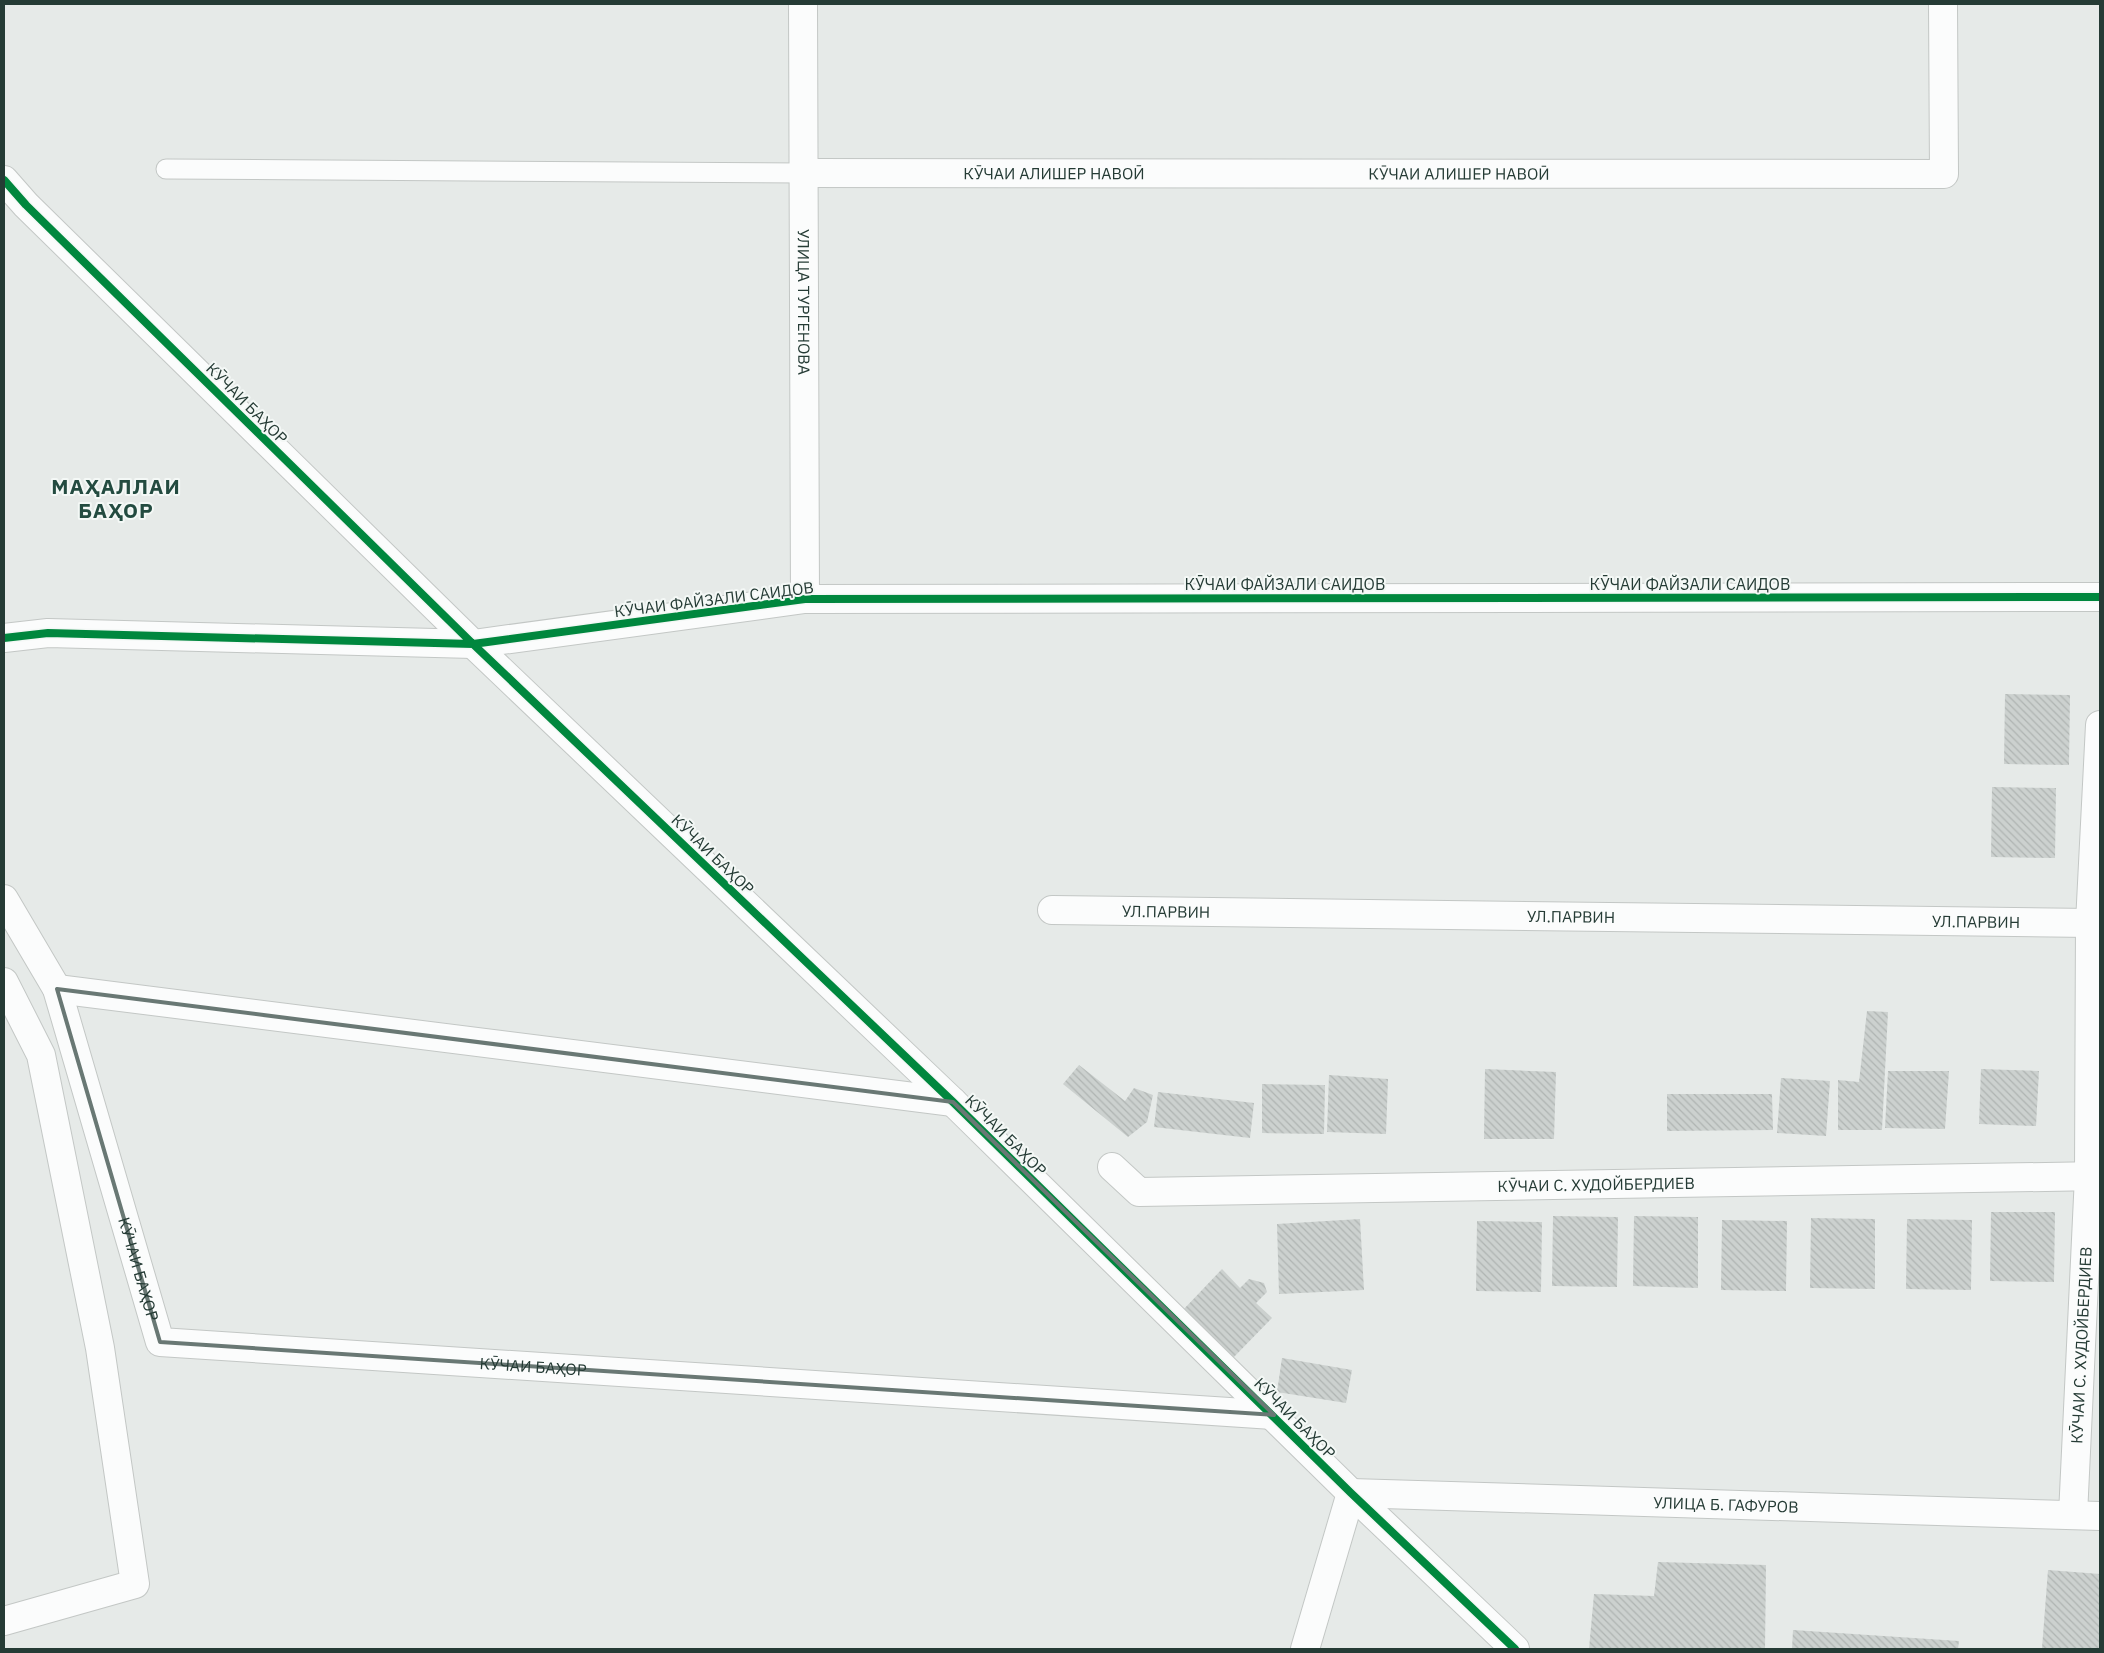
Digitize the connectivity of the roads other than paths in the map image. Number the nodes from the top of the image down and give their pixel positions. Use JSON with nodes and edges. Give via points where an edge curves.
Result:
{"nodes":[{"id":1,"x":803,"y":4,"type":"edge"},
{"id":2,"x":1943,"y":4,"type":"edge"},
{"id":3,"x":166,"y":169,"type":"dead end"},
{"id":4,"x":803,"y":173,"type":"junction"},
{"id":5,"x":4,"y":180,"type":"edge"},
{"id":6,"x":2100,"y":597,"type":"edge"},
{"id":7,"x":805,"y":599,"type":"junction"},
{"id":8,"x":4,"y":638,"type":"edge"},
{"id":9,"x":473,"y":644,"type":"junction"},
{"id":10,"x":2100,"y":726,"type":"edge"},
{"id":11,"x":4,"y":899,"type":"edge"},
{"id":12,"x":1052,"y":910,"type":"dead end"},
{"id":13,"x":2090,"y":923,"type":"junction"},
{"id":14,"x":4,"y":982,"type":"edge"},
{"id":15,"x":57,"y":989,"type":"junction"},
{"id":16,"x":953,"y":1102,"type":"junction"},
{"id":17,"x":1112,"y":1167,"type":"dead end"},
{"id":18,"x":2095,"y":1176,"type":"edge"},
{"id":19,"x":1274,"y":1415,"type":"junction"},
{"id":20,"x":1351,"y":1493,"type":"junction"},
{"id":21,"x":2073,"y":1515,"type":"junction"},
{"id":22,"x":2100,"y":1516,"type":"edge"},
{"id":23,"x":4,"y":1621,"type":"edge"},
{"id":24,"x":1305,"y":1649,"type":"edge"},
{"id":25,"x":1515,"y":1649,"type":"edge"}],
"edges":[{"from":1,"to":4,"type":"street","name":"УЛИЦА ТУРГЕНОВА"},
{"from":2,"to":4,"type":"street","name":"КӮЧАИ АЛИШЕР НАВОӢ","via":[[1944,174]]},
{"from":3,"to":4,"type":"lane"},
{"from":4,"to":7,"type":"street","name":"УЛИЦА ТУРГЕНОВА"},
{"from":5,"to":9,"type":"street","name":"КӮЧАИ БАҲОР"},
{"from":6,"to":7,"type":"street","name":"КӮЧАИ ФАЙЗАЛИ САИДОВ"},
{"from":7,"to":9,"type":"street","name":"КӮЧАИ ФАЙЗАЛИ САИДОВ"},
{"from":8,"to":9,"type":"street","via":[[48,633]]},
{"from":9,"to":16,"type":"street","name":"КӮЧАИ БАҲОР"},
{"from":10,"to":13,"type":"street","name":"КӮЧАИ С. ХУДОЙБЕРДИЕВ"},
{"from":11,"to":15,"type":"street","name":"КӮЧАИ БАҲОР"},
{"from":12,"to":13,"type":"street","name":"УЛ.ПАРВИН"},
{"from":13,"to":18,"type":"street","name":"КӮЧАИ С. ХУДОЙБЕРДИЕВ"},
{"from":14,"to":23,"type":"street","via":[[41,1055],[100,1348],[135,1584]]},
{"from":15,"to":16,"type":"street","name":"КӮЧАИ БАҲОР"},
{"from":15,"to":19,"type":"street","name":"КӮЧАИ БАҲОР","via":[[160,1342]]},
{"from":16,"to":19,"type":"street","name":"КӮЧАИ БАҲОР"},
{"from":17,"to":18,"type":"street","name":"КӮЧАИ С. ХУДОЙБЕРДИЕВ","via":[[1139,1192]]},
{"from":18,"to":21,"type":"street","name":"КӮЧАИ С. ХУДОЙБЕРДИЕВ"},
{"from":19,"to":20,"type":"street","name":"КӮЧАИ БАҲОР"},
{"from":20,"to":21,"type":"street","name":"УЛИЦА Б. ГАФУРОВ"},
{"from":20,"to":24,"type":"street"},
{"from":20,"to":25,"type":"street","name":"КӮЧАИ БАҲОР"},
{"from":21,"to":22,"type":"street","name":"УЛИЦА Б. ГАФУРОВ"}]}
